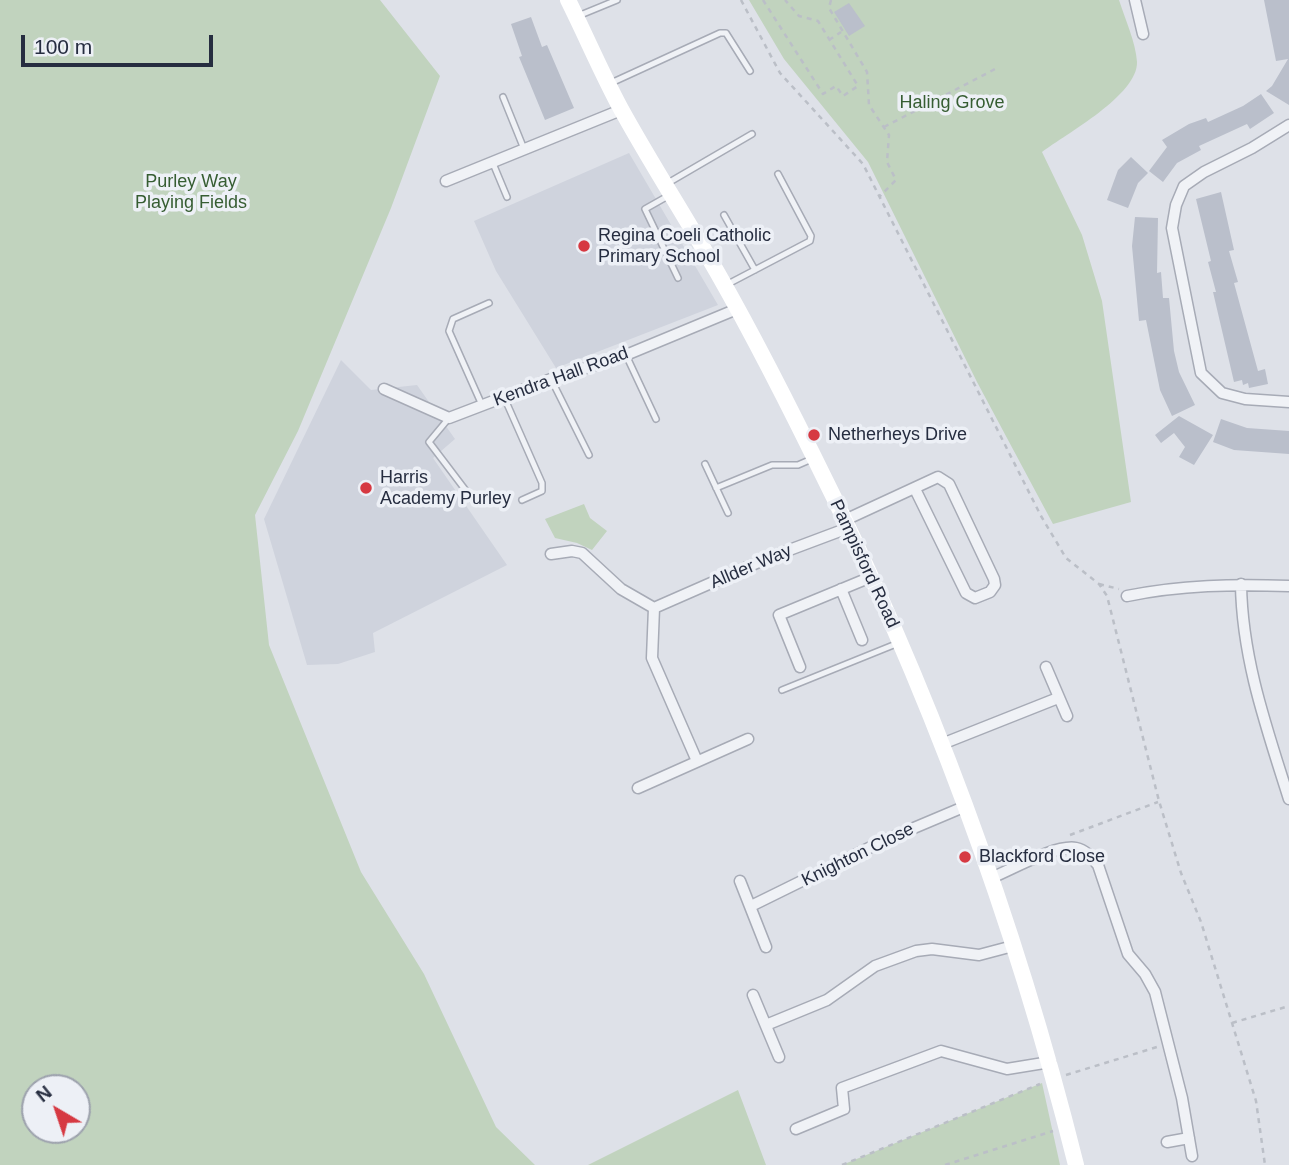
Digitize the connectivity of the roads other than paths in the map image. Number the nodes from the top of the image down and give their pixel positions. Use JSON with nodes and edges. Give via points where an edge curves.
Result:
{"nodes":[{"id":1,"x":568,"y":0,"type":"edge"},
{"id":2,"x":617,"y":0,"type":"edge"},
{"id":3,"x":1135,"y":0,"type":"edge"},
{"id":4,"x":576,"y":17,"type":"junction"},
{"id":5,"x":1143,"y":34,"type":"dead end"},
{"id":6,"x":750,"y":71,"type":"dead end"},
{"id":7,"x":608,"y":85,"type":"junction"},
{"id":8,"x":503,"y":97,"type":"dead end"},
{"id":9,"x":621,"y":110,"type":"junction"},
{"id":10,"x":1289,"y":125,"type":"edge"},
{"id":11,"x":752,"y":134,"type":"dead end"},
{"id":12,"x":524,"y":149,"type":"junction"},
{"id":13,"x":492,"y":161,"type":"junction"},
{"id":14,"x":778,"y":174,"type":"dead end"},
{"id":15,"x":446,"y":181,"type":"dead end"},
{"id":16,"x":668,"y":189,"type":"junction"},
{"id":17,"x":507,"y":197,"type":"dead end"},
{"id":18,"x":724,"y":215,"type":"dead end"},
{"id":19,"x":755,"y":270,"type":"junction"},
{"id":20,"x":678,"y":278,"type":"dead end"},
{"id":21,"x":724,"y":286,"type":"junction"},
{"id":22,"x":489,"y":303,"type":"dead end"},
{"id":23,"x":737,"y":309,"type":"junction"},
{"id":24,"x":626,"y":355,"type":"junction"},
{"id":25,"x":551,"y":379,"type":"junction"},
{"id":26,"x":384,"y":389,"type":"dead end"},
{"id":27,"x":504,"y":397,"type":"junction"},
{"id":28,"x":1289,"y":402,"type":"edge"},
{"id":29,"x":482,"y":405,"type":"junction"},
{"id":30,"x":450,"y":418,"type":"junction"},
{"id":31,"x":656,"y":419,"type":"dead end"},
{"id":32,"x":589,"y":456,"type":"dead end"},
{"id":33,"x":814,"y":458,"type":"junction"},
{"id":34,"x":705,"y":464,"type":"dead end"},
{"id":35,"x":716,"y":488,"type":"junction"},
{"id":36,"x":915,"y":488,"type":"junction"},
{"id":37,"x":473,"y":500,"type":"dead end"},
{"id":38,"x":523,"y":500,"type":"dead end"},
{"id":39,"x":728,"y":513,"type":"dead end"},
{"id":40,"x":847,"y":524,"type":"junction"},
{"id":41,"x":551,"y":554,"type":"dead end"},
{"id":42,"x":871,"y":577,"type":"junction"},
{"id":43,"x":1241,"y":584,"type":"junction"},
{"id":44,"x":1289,"y":586,"type":"edge"},
{"id":45,"x":841,"y":589,"type":"junction"},
{"id":46,"x":1127,"y":596,"type":"road end"},
{"id":47,"x":654,"y":608,"type":"junction"},
{"id":48,"x":862,"y":640,"type":"dead end"},
{"id":49,"x":900,"y":643,"type":"junction"},
{"id":50,"x":800,"y":667,"type":"dead end"},
{"id":51,"x":1046,"y":667,"type":"dead end"},
{"id":52,"x":782,"y":690,"type":"dead end"},
{"id":53,"x":1058,"y":698,"type":"junction"},
{"id":54,"x":1067,"y":716,"type":"dead end"},
{"id":55,"x":748,"y":739,"type":"dead end"},
{"id":56,"x":942,"y":744,"type":"junction"},
{"id":57,"x":696,"y":761,"type":"junction"},
{"id":58,"x":638,"y":789,"type":"dead end"},
{"id":59,"x":1289,"y":799,"type":"edge"},
{"id":60,"x":966,"y":806,"type":"junction"},
{"id":61,"x":991,"y":878,"type":"junction"},
{"id":62,"x":740,"y":881,"type":"dead end"},
{"id":63,"x":751,"y":906,"type":"junction"},
{"id":64,"x":1013,"y":946,"type":"junction"},
{"id":65,"x":766,"y":947,"type":"dead end"},
{"id":66,"x":753,"y":995,"type":"dead end"},
{"id":67,"x":766,"y":1025,"type":"junction"},
{"id":68,"x":779,"y":1057,"type":"dead end"},
{"id":69,"x":1049,"y":1062,"type":"junction"},
{"id":70,"x":796,"y":1129,"type":"dead end"},
{"id":71,"x":1189,"y":1138,"type":"junction"},
{"id":72,"x":1167,"y":1142,"type":"dead end"},
{"id":73,"x":1192,"y":1156,"type":"dead end"},
{"id":74,"x":1076,"y":1165,"type":"edge"}],
"edges":[{"from":1,"to":4,"type":"street","name":"Pampisford Road"},
{"from":2,"to":4,"type":"lane"},
{"from":3,"to":5,"type":"street"},
{"from":4,"to":7,"type":"street","name":"Pampisford Road"},
{"from":6,"to":7,"type":"lane","via":[[726,33],[720,33]]},
{"from":7,"to":9,"type":"street","name":"Pampisford Road"},
{"from":8,"to":12,"type":"lane"},
{"from":9,"to":12,"type":"street"},
{"from":9,"to":16,"type":"street","name":"Pampisford Road"},
{"from":10,"to":28,"type":"street","via":[[1184,186],[1172,228],[1201,373],[1222,393]]},
{"from":11,"to":16,"type":"lane"},
{"from":12,"to":13,"type":"street"},
{"from":13,"to":15,"type":"street"},
{"from":13,"to":17,"type":"lane"},
{"from":14,"to":19,"type":"lane","via":[[810,241]]},
{"from":16,"to":20,"type":"lane","via":[[645,209]]},
{"from":16,"to":21,"type":"street","name":"Pampisford Road"},
{"from":18,"to":19,"type":"lane"},
{"from":19,"to":21,"type":"lane"},
{"from":21,"to":23,"type":"street","name":"Pampisford Road"},
{"from":22,"to":29,"type":"lane","via":[[453,319],[449,331]]},
{"from":23,"to":24,"type":"street","name":"Kendra Hall Road"},
{"from":23,"to":33,"type":"street","name":"Pampisford Road"},
{"from":24,"to":25,"type":"street","name":"Kendra Hall Road"},
{"from":24,"to":31,"type":"lane"},
{"from":25,"to":27,"type":"street","name":"Kendra Hall Road"},
{"from":25,"to":32,"type":"lane"},
{"from":26,"to":30,"type":"street"},
{"from":27,"to":29,"type":"street","name":"Kendra Hall Road"},
{"from":27,"to":38,"type":"lane","via":[[542,483],[542,491]]},
{"from":29,"to":30,"type":"street","name":"Kendra Hall Road"},
{"from":30,"to":37,"type":"lane","via":[[429,442]]},
{"from":33,"to":35,"type":"lane","via":[[798,466],[779,462]]},
{"from":33,"to":40,"type":"street","name":"Pampisford Road"},
{"from":34,"to":35,"type":"lane"},
{"from":35,"to":39,"type":"lane"},
{"from":36,"to":36,"type":"street","via":[[966,593],[972,598],[983,596],[994,588],[994,579],[948,484],[937,477]]},
{"from":36,"to":40,"type":"street"},
{"from":40,"to":42,"type":"street","name":"Pampisford Road"},
{"from":40,"to":47,"type":"street","name":"Allder Way"},
{"from":41,"to":47,"type":"street","via":[[582,553],[621,589]]},
{"from":42,"to":45,"type":"street"},
{"from":42,"to":49,"type":"street","name":"Pampisford Road"},
{"from":43,"to":44,"type":"street"},
{"from":43,"to":46,"type":"street"},
{"from":43,"to":59,"type":"street","via":[[1251,672]]},
{"from":45,"to":48,"type":"street"},
{"from":45,"to":50,"type":"street","via":[[779,615]]},
{"from":47,"to":57,"type":"street","via":[[652,658]]},
{"from":49,"to":52,"type":"lane"},
{"from":49,"to":56,"type":"street","name":"Pampisford Road"},
{"from":51,"to":53,"type":"street"},
{"from":53,"to":54,"type":"street"},
{"from":53,"to":56,"type":"street"},
{"from":55,"to":57,"type":"street"},
{"from":56,"to":60,"type":"street","name":"Pampisford Road"},
{"from":57,"to":58,"type":"street"},
{"from":60,"to":61,"type":"street","name":"Pampisford Road"},
{"from":60,"to":63,"type":"street","name":"Knighton Close"},
{"from":61,"to":64,"type":"street","name":"Pampisford Road"},
{"from":61,"to":71,"type":"street","via":[[1059,849],[1076,848],[1098,865],[1128,954],[1155,992]]},
{"from":62,"to":63,"type":"street"},
{"from":63,"to":65,"type":"street"},
{"from":64,"to":67,"type":"street","via":[[979,955],[916,950],[876,966],[827,1000]]},
{"from":64,"to":69,"type":"street","name":"Pampisford Road"},
{"from":66,"to":67,"type":"street"},
{"from":67,"to":68,"type":"street"},
{"from":69,"to":70,"type":"street","via":[[1007,1069],[941,1051],[842,1088],[844,1109]]},
{"from":69,"to":74,"type":"street","name":"Pampisford Road"},
{"from":71,"to":72,"type":"street"},
{"from":71,"to":73,"type":"street"}]}
